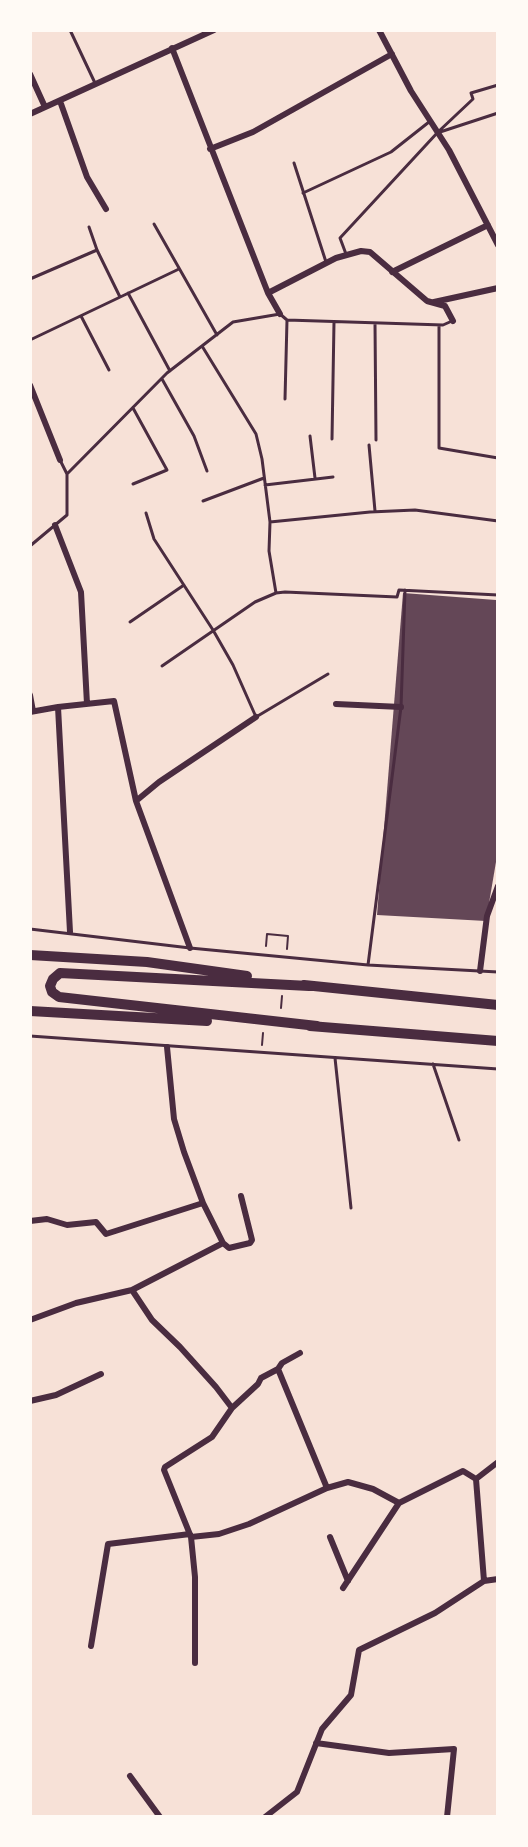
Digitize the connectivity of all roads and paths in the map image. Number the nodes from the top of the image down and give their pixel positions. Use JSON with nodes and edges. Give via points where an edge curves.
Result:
{"nodes":[{"id":1,"x":70,"y":30,"type":"edge"},
{"id":2,"x":214,"y":30,"type":"edge"},
{"id":3,"x":379,"y":30,"type":"edge"},
{"id":4,"x":172,"y":48,"type":"junction"},
{"id":5,"x":392,"y":54,"type":"junction"},
{"id":6,"x":30,"y":74,"type":"edge"},
{"id":7,"x":95,"y":84,"type":"junction"},
{"id":8,"x":498,"y":85,"type":"edge"},
{"id":9,"x":60,"y":101,"type":"junction"},
{"id":10,"x":45,"y":107,"type":"junction"},
{"id":11,"x":498,"y":112,"type":"edge"},
{"id":12,"x":30,"y":114,"type":"edge"},
{"id":13,"x":431,"y":121,"type":"junction"},
{"id":14,"x":438,"y":132,"type":"junction"},
{"id":15,"x":210,"y":149,"type":"junction"},
{"id":16,"x":294,"y":163,"type":"dead end"},
{"id":17,"x":303,"y":193,"type":"junction"},
{"id":18,"x":106,"y":209,"type":"dead end"},
{"id":19,"x":154,"y":224,"type":"dead end"},
{"id":20,"x":488,"y":225,"type":"junction"},
{"id":21,"x":89,"y":227,"type":"dead end"},
{"id":22,"x":498,"y":245,"type":"edge"},
{"id":23,"x":97,"y":250,"type":"junction"},
{"id":24,"x":346,"y":255,"type":"junction"},
{"id":25,"x":326,"y":264,"type":"junction"},
{"id":26,"x":179,"y":269,"type":"junction"},
{"id":27,"x":392,"y":272,"type":"junction"},
{"id":28,"x":30,"y":279,"type":"edge"},
{"id":29,"x":498,"y":288,"type":"edge"},
{"id":30,"x":128,"y":293,"type":"junction"},
{"id":31,"x":268,"y":293,"type":"junction"},
{"id":32,"x":120,"y":297,"type":"junction"},
{"id":33,"x":431,"y":303,"type":"junction"},
{"id":34,"x":280,"y":314,"type":"junction"},
{"id":35,"x":81,"y":316,"type":"junction"},
{"id":36,"x":287,"y":320,"type":"junction"},
{"id":37,"x":453,"y":321,"type":"joint"},
{"id":38,"x":334,"y":322,"type":"junction"},
{"id":39,"x":375,"y":323,"type":"junction"},
{"id":40,"x":439,"y":325,"type":"junction"},
{"id":41,"x":217,"y":335,"type":"junction"},
{"id":42,"x":30,"y":340,"type":"edge"},
{"id":43,"x":202,"y":346,"type":"junction"},
{"id":44,"x":110,"y":370,"type":"dead end"},
{"id":45,"x":170,"y":371,"type":"junction"},
{"id":46,"x":162,"y":379,"type":"junction"},
{"id":47,"x":30,"y":385,"type":"edge"},
{"id":48,"x":285,"y":399,"type":"dead end"},
{"id":49,"x":133,"y":408,"type":"junction"},
{"id":50,"x":310,"y":436,"type":"dead end"},
{"id":51,"x":332,"y":439,"type":"dead end"},
{"id":52,"x":376,"y":440,"type":"dead end"},
{"id":53,"x":369,"y":445,"type":"dead end"},
{"id":54,"x":498,"y":458,"type":"edge"},
{"id":55,"x":60,"y":460,"type":"joint"},
{"id":56,"x":207,"y":471,"type":"dead end"},
{"id":57,"x":67,"y":474,"type":"junction"},
{"id":58,"x":333,"y":477,"type":"dead end"},
{"id":59,"x":264,"y":478,"type":"junction"},
{"id":60,"x":315,"y":478,"type":"junction"},
{"id":61,"x":133,"y":484,"type":"dead end"},
{"id":62,"x":265,"y":485,"type":"junction"},
{"id":63,"x":203,"y":501,"type":"dead end"},
{"id":64,"x":375,"y":512,"type":"junction"},
{"id":65,"x":146,"y":513,"type":"dead end"},
{"id":66,"x":270,"y":522,"type":"junction"},
{"id":67,"x":498,"y":522,"type":"edge"},
{"id":68,"x":55,"y":525,"type":"junction"},
{"id":69,"x":30,"y":546,"type":"edge"},
{"id":70,"x":184,"y":585,"type":"junction"},
{"id":71,"x":405,"y":590,"type":"junction"},
{"id":72,"x":276,"y":593,"type":"junction"},
{"id":73,"x":498,"y":595,"type":"edge"},
{"id":74,"x":130,"y":622,"type":"dead end"},
{"id":75,"x":213,"y":630,"type":"junction"},
{"id":76,"x":162,"y":666,"type":"dead end"},
{"id":77,"x":328,"y":674,"type":"dead end"},
{"id":78,"x":30,"y":694,"type":"edge"},
{"id":79,"x":87,"y":704,"type":"junction"},
{"id":80,"x":336,"y":704,"type":"dead end"},
{"id":81,"x":58,"y":707,"type":"junction"},
{"id":82,"x":400,"y":707,"type":"junction"},
{"id":83,"x":31,"y":711,"type":"edge"},
{"id":84,"x":256,"y":717,"type":"junction"},
{"id":85,"x":136,"y":801,"type":"junction"},
{"id":86,"x":498,"y":886,"type":"edge"},
{"id":87,"x":30,"y":929,"type":"edge"},
{"id":88,"x":70,"y":932,"type":"junction"},
{"id":89,"x":288,"y":936,"type":"dead end"},
{"id":90,"x":190,"y":948,"type":"junction"},
{"id":91,"x":265,"y":954,"type":"junction"},
{"id":92,"x":30,"y":955,"type":"edge"},
{"id":93,"x":368,"y":965,"type":"junction"},
{"id":94,"x":480,"y":971,"type":"junction"},
{"id":95,"x":498,"y":972,"type":"edge"},
{"id":96,"x":309,"y":986,"type":"junction"},
{"id":97,"x":498,"y":1005,"type":"edge"},
{"id":98,"x":30,"y":1011,"type":"edge"},
{"id":99,"x":264,"y":1024,"type":"junction"},
{"id":100,"x":317,"y":1026,"type":"junction"},
{"id":101,"x":30,"y":1036,"type":"edge"},
{"id":102,"x":498,"y":1041,"type":"edge"},
{"id":103,"x":167,"y":1047,"type":"junction"},
{"id":104,"x":261,"y":1053,"type":"junction"},
{"id":105,"x":335,"y":1058,"type":"junction"},
{"id":106,"x":434,"y":1064,"type":"junction"},
{"id":107,"x":498,"y":1069,"type":"edge"},
{"id":108,"x":459,"y":1140,"type":"dead end"},
{"id":109,"x":241,"y":1196,"type":"dead end"},
{"id":110,"x":203,"y":1203,"type":"junction"},
{"id":111,"x":351,"y":1208,"type":"dead end"},
{"id":112,"x":30,"y":1221,"type":"edge"},
{"id":113,"x":223,"y":1243,"type":"junction"},
{"id":114,"x":132,"y":1290,"type":"junction"},
{"id":115,"x":30,"y":1320,"type":"edge"},
{"id":116,"x":300,"y":1353,"type":"dead end"},
{"id":117,"x":278,"y":1370,"type":"junction"},
{"id":118,"x":101,"y":1374,"type":"dead end"},
{"id":119,"x":30,"y":1401,"type":"edge"},
{"id":120,"x":232,"y":1408,"type":"junction"},
{"id":121,"x":498,"y":1462,"type":"edge"},
{"id":122,"x":476,"y":1479,"type":"junction"},
{"id":123,"x":327,"y":1488,"type":"junction"},
{"id":124,"x":399,"y":1503,"type":"junction"},
{"id":125,"x":190,"y":1536,"type":"junction"},
{"id":126,"x":330,"y":1537,"type":"dead end"},
{"id":127,"x":498,"y":1579,"type":"edge"},
{"id":128,"x":348,"y":1581,"type":"junction"},
{"id":129,"x":484,"y":1581,"type":"junction"},
{"id":130,"x":343,"y":1588,"type":"dead end"},
{"id":131,"x":91,"y":1646,"type":"dead end"},
{"id":132,"x":195,"y":1663,"type":"dead end"},
{"id":133,"x":316,"y":1743,"type":"junction"},
{"id":134,"x":130,"y":1776,"type":"dead end"},
{"id":135,"x":160,"y":1817,"type":"edge"},
{"id":136,"x":265,"y":1817,"type":"edge"},
{"id":137,"x":447,"y":1817,"type":"edge"}],
"edges":[{"from":1,"to":7,"type":"lane"},
{"from":2,"to":4,"type":"street"},
{"from":3,"to":5,"type":"street"},
{"from":4,"to":7,"type":"street"},
{"from":4,"to":15,"type":"street"},
{"from":5,"to":13,"type":"street"},
{"from":5,"to":15,"type":"street","via":[[253,132]]},
{"from":6,"to":10,"type":"street"},
{"from":7,"to":9,"type":"street"},
{"from":8,"to":14,"type":"lane","via":[[471,93],[473,99]]},
{"from":9,"to":10,"type":"street"},
{"from":9,"to":18,"type":"street","via":[[87,177]]},
{"from":10,"to":12,"type":"street"},
{"from":11,"to":14,"type":"lane"},
{"from":13,"to":14,"type":"street"},
{"from":13,"to":17,"type":"lane","via":[[391,152]]},
{"from":14,"to":20,"type":"street"},
{"from":14,"to":24,"type":"lane","via":[[340,238]]},
{"from":15,"to":31,"type":"street"},
{"from":16,"to":17,"type":"lane"},
{"from":17,"to":25,"type":"lane"},
{"from":19,"to":26,"type":"lane"},
{"from":20,"to":22,"type":"street"},
{"from":20,"to":27,"type":"street"},
{"from":21,"to":23,"type":"lane"},
{"from":23,"to":28,"type":"lane"},
{"from":23,"to":32,"type":"lane"},
{"from":24,"to":25,"type":"street"},
{"from":24,"to":27,"type":"street","via":[[370,252]]},
{"from":25,"to":31,"type":"street"},
{"from":26,"to":30,"type":"lane"},
{"from":26,"to":41,"type":"lane"},
{"from":27,"to":33,"type":"street"},
{"from":29,"to":33,"type":"street"},
{"from":30,"to":32,"type":"lane"},
{"from":30,"to":45,"type":"lane"},
{"from":31,"to":34,"type":"street"},
{"from":32,"to":35,"type":"lane"},
{"from":33,"to":37,"type":"street","via":[[445,306]]},
{"from":34,"to":36,"type":"lane"},
{"from":34,"to":41,"type":"lane","via":[[233,322]]},
{"from":35,"to":42,"type":"lane"},
{"from":35,"to":44,"type":"lane"},
{"from":36,"to":38,"type":"lane"},
{"from":36,"to":48,"type":"lane"},
{"from":37,"to":40,"type":"lane"},
{"from":38,"to":39,"type":"lane"},
{"from":38,"to":51,"type":"lane"},
{"from":39,"to":40,"type":"lane"},
{"from":39,"to":52,"type":"lane"},
{"from":40,"to":54,"type":"lane","via":[[439,448]]},
{"from":41,"to":43,"type":"lane"},
{"from":43,"to":45,"type":"lane"},
{"from":43,"to":59,"type":"lane","via":[[256,434]]},
{"from":45,"to":46,"type":"lane"},
{"from":46,"to":49,"type":"lane"},
{"from":46,"to":56,"type":"lane","via":[[194,436]]},
{"from":47,"to":55,"type":"street"},
{"from":49,"to":57,"type":"lane"},
{"from":49,"to":61,"type":"lane","via":[[167,470]]},
{"from":50,"to":60,"type":"lane"},
{"from":53,"to":64,"type":"lane"},
{"from":55,"to":57,"type":"lane"},
{"from":57,"to":68,"type":"lane","via":[[67,515]]},
{"from":58,"to":60,"type":"lane"},
{"from":59,"to":62,"type":"lane"},
{"from":59,"to":63,"type":"lane"},
{"from":60,"to":62,"type":"lane"},
{"from":62,"to":66,"type":"lane"},
{"from":64,"to":66,"type":"lane"},
{"from":64,"to":67,"type":"lane","via":[[415,510]]},
{"from":65,"to":70,"type":"lane","via":[[154,539]]},
{"from":66,"to":72,"type":"lane","via":[[269,551]]},
{"from":68,"to":69,"type":"lane"},
{"from":68,"to":79,"type":"street","via":[[81,592]]},
{"from":70,"to":74,"type":"lane"},
{"from":70,"to":75,"type":"lane"},
{"from":71,"to":72,"type":"lane","via":[[399,590],[397,597]]},
{"from":71,"to":73,"type":"lane"},
{"from":71,"to":82,"type":"lane"},
{"from":72,"to":75,"type":"lane"},
{"from":75,"to":76,"type":"lane"},
{"from":75,"to":84,"type":"lane"},
{"from":77,"to":84,"type":"lane"},
{"from":78,"to":83,"type":"street"},
{"from":79,"to":81,"type":"street"},
{"from":79,"to":85,"type":"street","via":[[114,701]]},
{"from":80,"to":82,"type":"street"},
{"from":81,"to":83,"type":"street"},
{"from":81,"to":88,"type":"street"},
{"from":82,"to":93,"type":"lane"},
{"from":84,"to":85,"type":"street"},
{"from":85,"to":90,"type":"street"},
{"from":86,"to":94,"type":"street","via":[[487,916]]},
{"from":87,"to":88,"type":"lane"},
{"from":88,"to":90,"type":"lane"},
{"from":89,"to":91,"type":"path","via":[[267,934]]},
{"from":90,"to":91,"type":"lane"},
{"from":91,"to":93,"type":"lane"},
{"from":92,"to":96,"type":"highway","via":[[147,962]]},
{"from":93,"to":94,"type":"lane"},
{"from":94,"to":95,"type":"lane"},
{"from":96,"to":97,"type":"highway"},
{"from":96,"to":100,"type":"highway","via":[[60,973],[50,986],[59,997]]},
{"from":98,"to":99,"type":"highway"},
{"from":99,"to":100,"type":"highway"},
{"from":99,"to":104,"type":"path"},
{"from":100,"to":102,"type":"highway"},
{"from":101,"to":103,"type":"lane"},
{"from":103,"to":104,"type":"lane"},
{"from":103,"to":110,"type":"street","via":[[174,1119]]},
{"from":104,"to":105,"type":"lane"},
{"from":105,"to":106,"type":"lane"},
{"from":105,"to":111,"type":"lane"},
{"from":106,"to":107,"type":"lane"},
{"from":106,"to":108,"type":"lane"},
{"from":109,"to":113,"type":"street","via":[[252,1240],[229,1248]]},
{"from":110,"to":112,"type":"street","via":[[106,1234],[96,1222],[67,1225]]},
{"from":110,"to":113,"type":"street"},
{"from":113,"to":114,"type":"street"},
{"from":114,"to":115,"type":"street","via":[[76,1303]]},
{"from":114,"to":120,"type":"street","via":[[152,1320],[188,1355]]},
{"from":116,"to":117,"type":"street","via":[[282,1363]]},
{"from":117,"to":120,"type":"street","via":[[261,1378]]},
{"from":117,"to":123,"type":"street"},
{"from":118,"to":119,"type":"street","via":[[56,1395]]},
{"from":120,"to":125,"type":"street","via":[[212,1437],[164,1470]]},
{"from":121,"to":122,"type":"street"},
{"from":122,"to":124,"type":"street","via":[[464,1471]]},
{"from":122,"to":129,"type":"street"},
{"from":123,"to":124,"type":"street","via":[[348,1482],[373,1489]]},
{"from":123,"to":125,"type":"street","via":[[249,1524],[219,1534]]},
{"from":124,"to":128,"type":"street"},
{"from":125,"to":131,"type":"street","via":[[108,1544]]},
{"from":125,"to":132,"type":"street","via":[[195,1577]]},
{"from":126,"to":128,"type":"street"},
{"from":127,"to":129,"type":"street"},
{"from":128,"to":130,"type":"street"},
{"from":129,"to":133,"type":"street","via":[[435,1613],[359,1650],[351,1695],[322,1729]]},
{"from":133,"to":136,"type":"street","via":[[297,1792]]},
{"from":133,"to":137,"type":"street","via":[[389,1753],[454,1749]]},
{"from":134,"to":135,"type":"street"}]}
